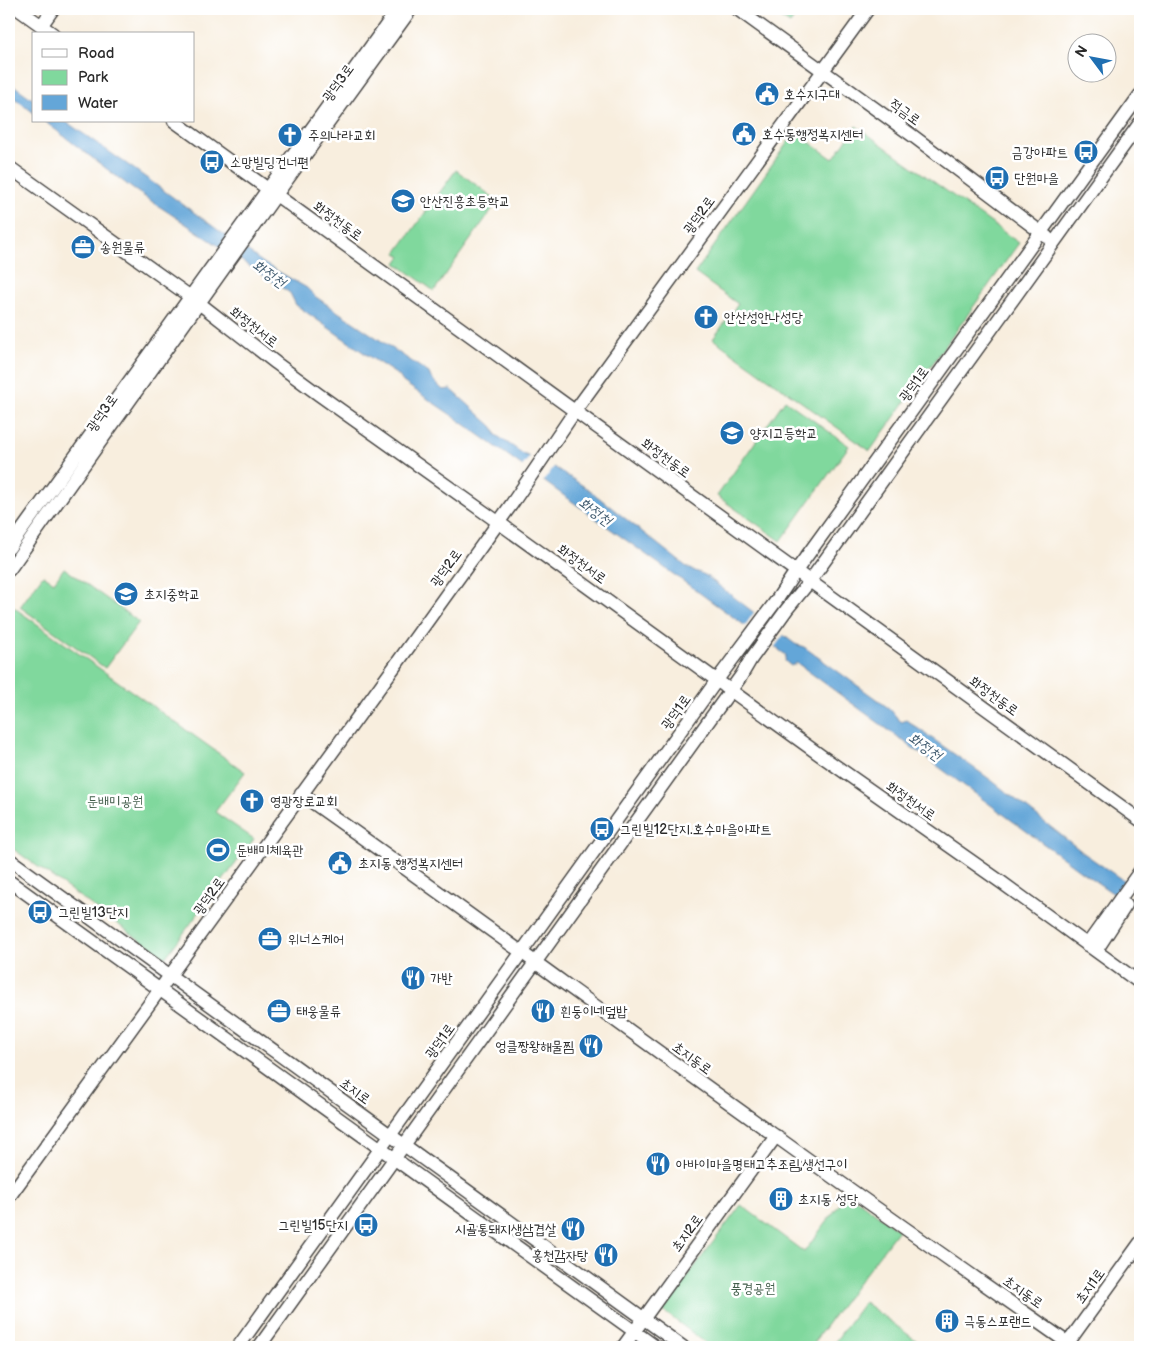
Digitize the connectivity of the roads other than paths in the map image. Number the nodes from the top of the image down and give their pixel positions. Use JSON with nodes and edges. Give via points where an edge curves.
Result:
{"nodes":[{"id":1,"x":18,"y":9,"type":"edge"},
{"id":2,"x":53,"y":9,"type":"edge"},
{"id":3,"x":398,"y":9,"type":"edge"},
{"id":4,"x":411,"y":9,"type":"edge"},
{"id":5,"x":737,"y":9,"type":"edge"},
{"id":6,"x":868,"y":9,"type":"edge"},
{"id":7,"x":41,"y":26,"type":"junction"},
{"id":8,"x":49,"y":32,"type":"edge"},
{"id":9,"x":823,"y":70,"type":"junction"},
{"id":10,"x":1140,"y":95,"type":"edge"},
{"id":11,"x":175,"y":122,"type":"edge"},
{"id":12,"x":1140,"y":123,"type":"edge"},
{"id":13,"x":9,"y":167,"type":"edge"},
{"id":14,"x":272,"y":192,"type":"junction"},
{"id":15,"x":1042,"y":233,"type":"junction"},
{"id":16,"x":1054,"y":242,"type":"junction"},
{"id":17,"x":194,"y":300,"type":"junction"},
{"id":18,"x":576,"y":411,"type":"junction"},
{"id":19,"x":498,"y":522,"type":"junction"},
{"id":20,"x":9,"y":548,"type":"edge"},
{"id":21,"x":9,"y":570,"type":"edge"},
{"id":22,"x":796,"y":571,"type":"junction"},
{"id":23,"x":810,"y":581,"type":"junction"},
{"id":24,"x":717,"y":680,"type":"junction"},
{"id":25,"x":731,"y":689,"type":"junction"},
{"id":26,"x":301,"y":794,"type":"junction"},
{"id":27,"x":1140,"y":820,"type":"edge"},
{"id":28,"x":9,"y":859,"type":"edge"},
{"id":29,"x":1140,"y":871,"type":"edge"},
{"id":30,"x":9,"y":881,"type":"edge"},
{"id":31,"x":1140,"y":885,"type":"edge"},
{"id":32,"x":1111,"y":919,"type":"junction"},
{"id":33,"x":1092,"y":948,"type":"junction"},
{"id":34,"x":521,"y":953,"type":"junction"},
{"id":35,"x":534,"y":963,"type":"junction"},
{"id":36,"x":170,"y":975,"type":"junction"},
{"id":37,"x":1140,"y":983,"type":"edge"},
{"id":38,"x":160,"y":989,"type":"junction"},
{"id":39,"x":390,"y":1135,"type":"junction"},
{"id":40,"x":776,"y":1136,"type":"junction"},
{"id":41,"x":404,"y":1145,"type":"junction"},
{"id":42,"x":380,"y":1149,"type":"junction"},
{"id":43,"x":394,"y":1159,"type":"junction"},
{"id":44,"x":9,"y":1197,"type":"edge"},
{"id":45,"x":1140,"y":1243,"type":"edge"},
{"id":46,"x":644,"y":1319,"type":"junction"},
{"id":47,"x":634,"y":1331,"type":"junction"},
{"id":48,"x":1066,"y":1345,"type":"edge"},
{"id":49,"x":238,"y":1347,"type":"edge"},
{"id":50,"x":259,"y":1347,"type":"edge"},
{"id":51,"x":623,"y":1347,"type":"edge"},
{"id":52,"x":656,"y":1347,"type":"edge"},
{"id":53,"x":683,"y":1347,"type":"edge"}],
"edges":[{"from":1,"to":7,"type":"street"},
{"from":2,"to":7,"type":"street"},
{"from":3,"to":14,"type":"street","name":"광덕3로"},
{"from":4,"to":14,"type":"street","name":"광덕3로"},
{"from":5,"to":9,"type":"street","name":"적금로"},
{"from":6,"to":9,"type":"street","name":"광덕2로"},
{"from":7,"to":8,"type":"street"},
{"from":9,"to":15,"type":"street","name":"적금로"},
{"from":9,"to":18,"type":"street","name":"광덕2로"},
{"from":10,"to":15,"type":"street","name":"광덕1로"},
{"from":11,"to":14,"type":"street","name":"화정천동로"},
{"from":12,"to":16,"type":"street"},
{"from":13,"to":17,"type":"street","name":"화정천서로"},
{"from":14,"to":17,"type":"street","name":"광덕3로"},
{"from":14,"to":18,"type":"street","name":"화정천동로"},
{"from":15,"to":16,"type":"street","name":"적금로"},
{"from":15,"to":22,"type":"street","name":"광덕1로"},
{"from":16,"to":23,"type":"street"},
{"from":17,"to":19,"type":"street","name":"화정천서로"},
{"from":17,"to":20,"type":"street","name":"광덕3로"},
{"from":17,"to":21,"type":"street","name":"광덕3로"},
{"from":18,"to":19,"type":"street","name":"광덕2로"},
{"from":18,"to":22,"type":"street","name":"화정천동로"},
{"from":19,"to":24,"type":"street","name":"화정천서로"},
{"from":19,"to":26,"type":"street","name":"광덕2로"},
{"from":22,"to":23,"type":"street","name":"화정천동로"},
{"from":22,"to":24,"type":"street","name":"광덕1로"},
{"from":23,"to":25,"type":"street"},
{"from":23,"to":27,"type":"street","name":"화정천동로"},
{"from":24,"to":25,"type":"street","name":"화정천서로"},
{"from":24,"to":34,"type":"street","name":"광덕1로"},
{"from":25,"to":33,"type":"street","name":"화정천서로"},
{"from":25,"to":35,"type":"street"},
{"from":26,"to":34,"type":"street","name":"초지동로"},
{"from":26,"to":36,"type":"street","name":"광덕2로"},
{"from":28,"to":36,"type":"street","name":"초지로"},
{"from":29,"to":32,"type":"street"},
{"from":30,"to":38,"type":"street"},
{"from":31,"to":32,"type":"street"},
{"from":32,"to":33,"type":"street"},
{"from":33,"to":37,"type":"street","name":"화정천서로"},
{"from":34,"to":35,"type":"street","name":"초지동로"},
{"from":34,"to":39,"type":"street","name":"광덕1로"},
{"from":35,"to":40,"type":"street","name":"초지동로"},
{"from":35,"to":41,"type":"street"},
{"from":36,"to":38,"type":"street","name":"광덕2로"},
{"from":36,"to":39,"type":"street","name":"초지로"},
{"from":38,"to":42,"type":"street"},
{"from":38,"to":44,"type":"street","name":"광덕2로"},
{"from":39,"to":41,"type":"street","name":"초지로"},
{"from":39,"to":42,"type":"street","name":"광덕1로"},
{"from":40,"to":46,"type":"street","name":"초지2로"},
{"from":40,"to":48,"type":"street","name":"초지동로"},
{"from":41,"to":43,"type":"street"},
{"from":41,"to":46,"type":"street","name":"초지로"},
{"from":42,"to":43,"type":"street"},
{"from":42,"to":49,"type":"street","name":"광덕1로"},
{"from":43,"to":47,"type":"street"},
{"from":43,"to":50,"type":"street"},
{"from":45,"to":48,"type":"street","name":"초지1로"},
{"from":46,"to":47,"type":"street","name":"초지2로"},
{"from":46,"to":53,"type":"street","name":"초지로"},
{"from":47,"to":51,"type":"street","name":"초지2로"},
{"from":47,"to":52,"type":"street"}]}
